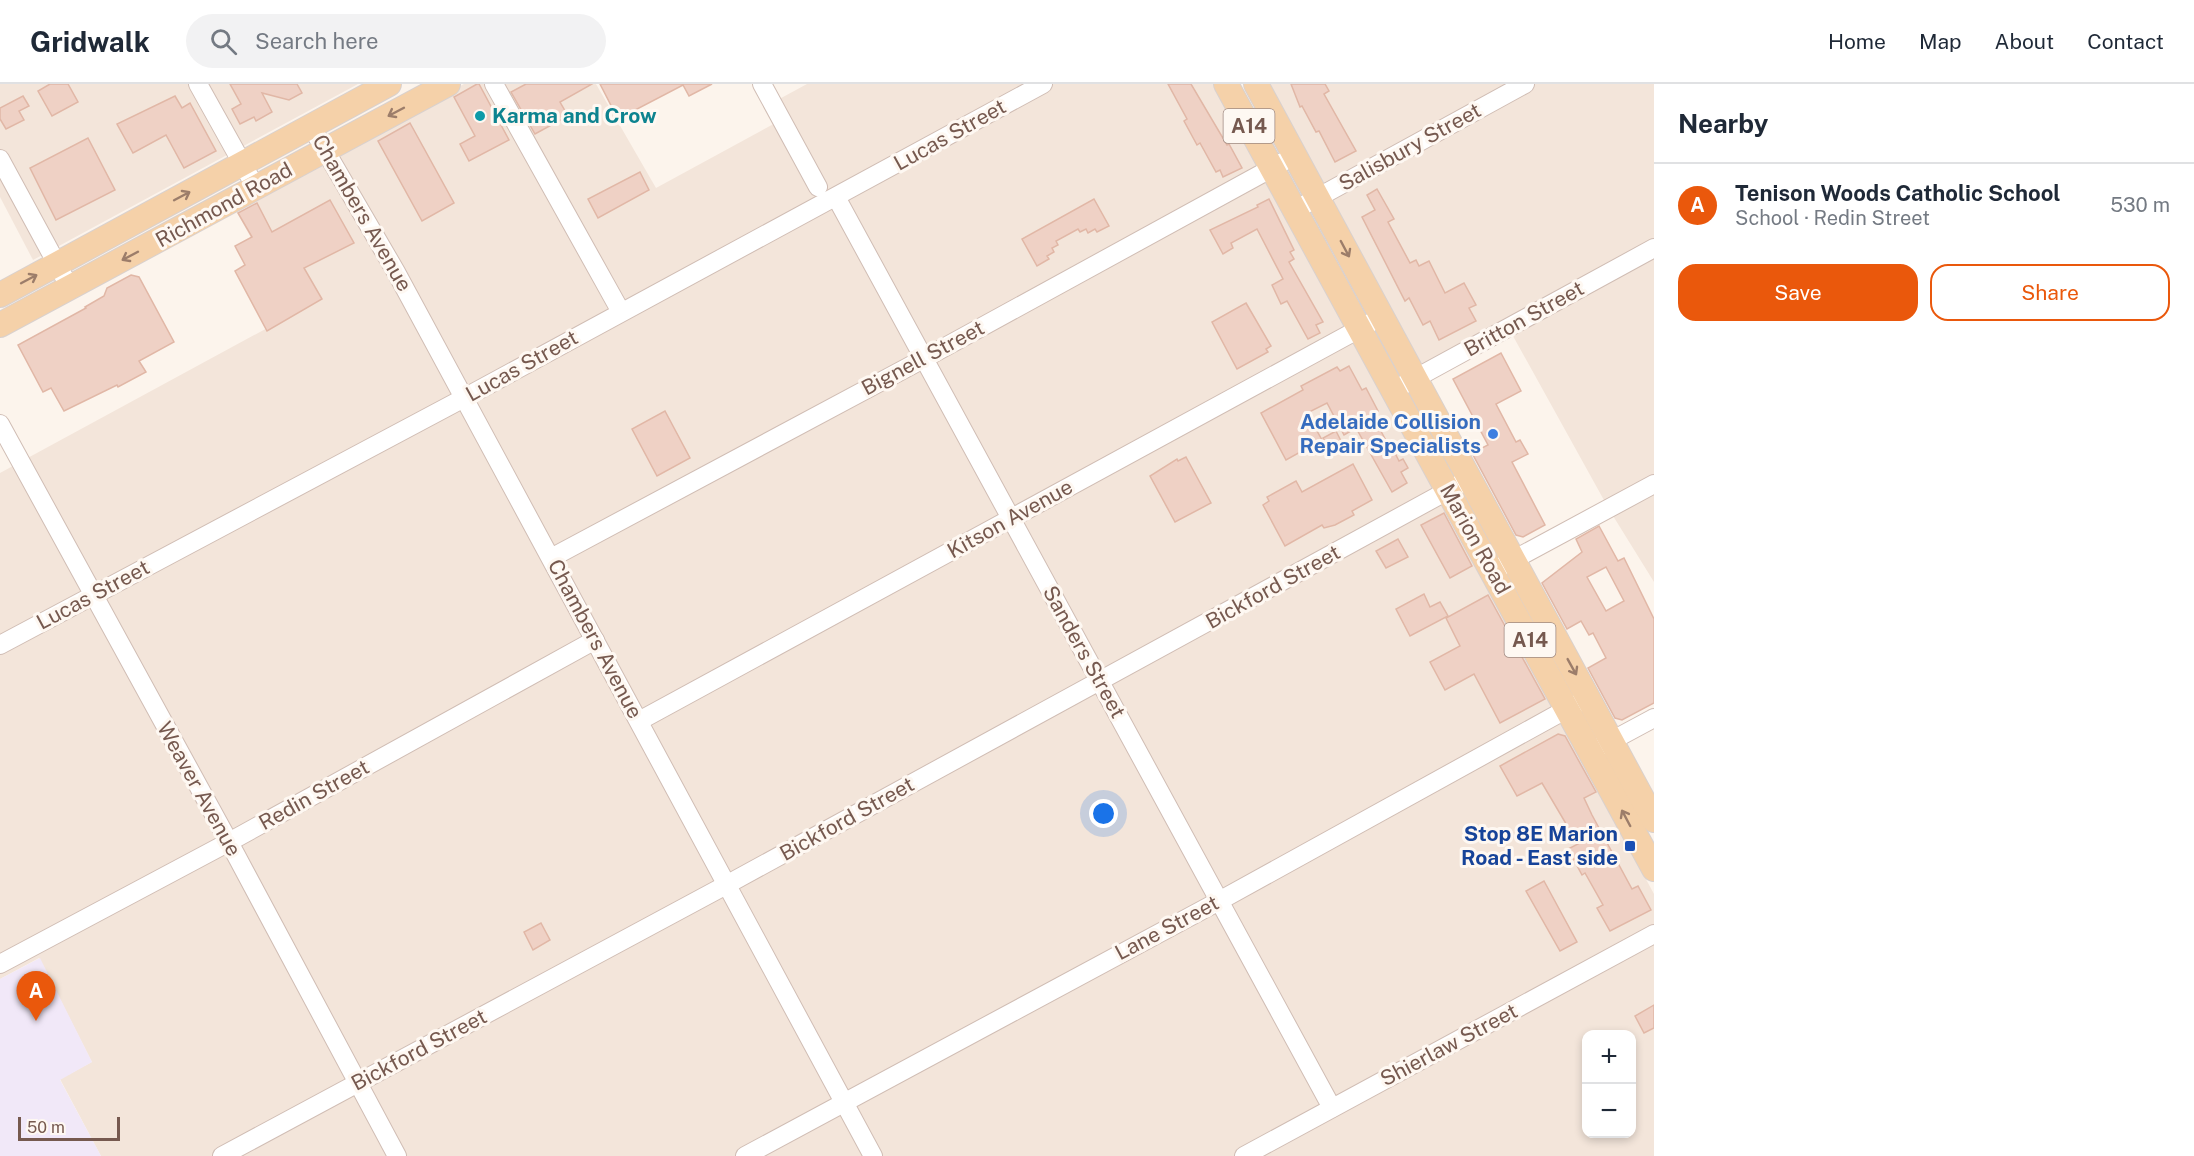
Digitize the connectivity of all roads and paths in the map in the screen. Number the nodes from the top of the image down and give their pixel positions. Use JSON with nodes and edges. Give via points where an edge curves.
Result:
{"nodes":[{"id":1,"x":198,"y":84,"type":"edge"},
{"id":2,"x":388,"y":84,"type":"edge"},
{"id":3,"x":494,"y":84,"type":"edge"},
{"id":4,"x":762,"y":84,"type":"edge"},
{"id":5,"x":1043,"y":84,"type":"edge"},
{"id":6,"x":1226,"y":84,"type":"edge"},
{"id":7,"x":1256,"y":84,"type":"edge"},
{"id":8,"x":1525,"y":84,"type":"edge"},
{"id":9,"x":442,"y":85,"type":"edge"},
{"id":10,"x":311,"y":126,"type":"junction"},
{"id":11,"x":325,"y":150,"type":"junction"},
{"id":12,"x":1294,"y":156,"type":"junction"},
{"id":13,"x":0,"y":159,"type":"edge"},
{"id":14,"x":242,"y":164,"type":"junction"},
{"id":15,"x":1272,"y":168,"type":"junction"},
{"id":16,"x":818,"y":187,"type":"dead end"},
{"id":17,"x":256,"y":188,"type":"junction"},
{"id":18,"x":836,"y":196,"type":"junction"},
{"id":19,"x":1317,"y":197,"type":"junction"},
{"id":20,"x":1295,"y":210,"type":"junction"},
{"id":21,"x":1654,"y":248,"type":"edge"},
{"id":22,"x":57,"y":264,"type":"junction"},
{"id":23,"x":70,"y":288,"type":"junction"},
{"id":24,"x":0,"y":295,"type":"edge"},
{"id":25,"x":621,"y":312,"type":"junction"},
{"id":26,"x":1381,"y":317,"type":"junction"},
{"id":27,"x":0,"y":325,"type":"edge"},
{"id":28,"x":1360,"y":328,"type":"junction"},
{"id":29,"x":926,"y":358,"type":"junction"},
{"id":30,"x":1404,"y":384,"type":"junction"},
{"id":31,"x":464,"y":398,"type":"junction"},
{"id":32,"x":0,"y":424,"type":"edge"},
{"id":33,"x":1654,"y":484,"type":"edge"},
{"id":34,"x":1459,"y":485,"type":"junction"},
{"id":35,"x":1011,"y":518,"type":"junction"},
{"id":36,"x":551,"y":558,"type":"junction"},
{"id":37,"x":1503,"y":566,"type":"junction"},
{"id":38,"x":92,"y":594,"type":"junction"},
{"id":39,"x":595,"y":640,"type":"junction"},
{"id":40,"x":0,"y":645,"type":"edge"},
{"id":41,"x":1101,"y":681,"type":"junction"},
{"id":42,"x":1578,"y":703,"type":"junction"},
{"id":43,"x":1654,"y":718,"type":"edge"},
{"id":44,"x":639,"y":721,"type":"junction"},
{"id":45,"x":1601,"y":747,"type":"junction"},
{"id":46,"x":1654,"y":820,"type":"edge"},
{"id":47,"x":229,"y":842,"type":"junction"},
{"id":48,"x":1654,"y":869,"type":"edge"},
{"id":49,"x":728,"y":884,"type":"junction"},
{"id":50,"x":1219,"y":901,"type":"junction"},
{"id":51,"x":1654,"y":934,"type":"edge"},
{"id":52,"x":0,"y":964,"type":"edge"},
{"id":53,"x":358,"y":1083,"type":"junction"},
{"id":54,"x":844,"y":1102,"type":"junction"},
{"id":55,"x":1332,"y":1108,"type":"junction"},
{"id":56,"x":222,"y":1156,"type":"edge"},
{"id":57,"x":397,"y":1156,"type":"edge"},
{"id":58,"x":745,"y":1156,"type":"edge"},
{"id":59,"x":873,"y":1156,"type":"edge"},
{"id":60,"x":1244,"y":1156,"type":"edge"}],
"edges":[{"from":1,"to":14,"type":"street"},
{"from":2,"to":10,"type":"main road","name":"Richmond Road"},
{"from":3,"to":25,"type":"street"},
{"from":4,"to":16,"type":"street"},
{"from":5,"to":18,"type":"street","name":"Lucas Street"},
{"from":6,"to":15,"type":"main road","name":"Marion Road","number":"A14"},
{"from":7,"to":12,"type":"main road","name":"Marion Road","number":"A14"},
{"from":8,"to":19,"type":"street","name":"Salisbury Street"},
{"from":9,"to":11,"type":"main road","name":"Richmond Road","one_way":true},
{"from":10,"to":11,"type":"street","name":"Chambers Avenue"},
{"from":10,"to":14,"type":"main road","name":"Richmond Road"},
{"from":11,"to":17,"type":"main road","name":"Richmond Road"},
{"from":11,"to":31,"type":"street","name":"Chambers Avenue"},
{"from":12,"to":15,"type":"street","name":"Bignell Street"},
{"from":12,"to":19,"type":"main road","name":"Marion Road","number":"A14"},
{"from":13,"to":22,"type":"street"},
{"from":14,"to":17,"type":"street"},
{"from":22,"to":14,"type":"main road","name":"Richmond Road","one_way":true},
{"from":15,"to":20,"type":"main road","name":"Marion Road","number":"A14"},
{"from":15,"to":29,"type":"street","name":"Bignell Street"},
{"from":17,"to":23,"type":"main road","name":"Richmond Road","one_way":true},
{"from":18,"to":25,"type":"street","name":"Lucas Street"},
{"from":18,"to":29,"type":"street","name":"Sanders Street"},
{"from":19,"to":20,"type":"street","name":"Salisbury Street"},
{"from":19,"to":26,"type":"main road","name":"Marion Road","number":"A14","one_way":true},
{"from":20,"to":28,"type":"main road","name":"Marion Road","number":"A14"},
{"from":21,"to":30,"type":"street","name":"Britton Street"},
{"from":22,"to":23,"type":"street"},
{"from":24,"to":22,"type":"main road","name":"Richmond Road","one_way":true},
{"from":23,"to":27,"type":"main road","name":"Richmond Road"},
{"from":25,"to":31,"type":"street","name":"Lucas Street"},
{"from":26,"to":28,"type":"street","name":"Kitson Avenue"},
{"from":26,"to":30,"type":"main road","name":"Marion Road","number":"A14"},
{"from":28,"to":30,"type":"main road","name":"Marion Road","number":"A14"},
{"from":28,"to":35,"type":"street","name":"Kitson Avenue"},
{"from":29,"to":35,"type":"street","name":"Sanders Street"},
{"from":29,"to":36,"type":"street","name":"Bignell Street"},
{"from":30,"to":34,"type":"main road","name":"Marion Road","number":"A14"},
{"from":31,"to":36,"type":"street","name":"Chambers Avenue"},
{"from":31,"to":38,"type":"street","name":"Lucas Street"},
{"from":32,"to":38,"type":"street","name":"Weaver Avenue"},
{"from":33,"to":37,"type":"street"},
{"from":34,"to":37,"type":"main road","name":"Marion Road","number":"A14"},
{"from":34,"to":41,"type":"street","name":"Bickford Street"},
{"from":35,"to":41,"type":"street","name":"Sanders Street"},
{"from":35,"to":44,"type":"street","name":"Kitson Avenue"},
{"from":36,"to":39,"type":"street","name":"Chambers Avenue"},
{"from":37,"to":42,"type":"main road","name":"Marion Road","number":"A14"},
{"from":38,"to":40,"type":"street","name":"Lucas Street"},
{"from":38,"to":47,"type":"street","name":"Weaver Avenue"},
{"from":39,"to":44,"type":"street","name":"Chambers Avenue"},
{"from":39,"to":47,"type":"street","name":"Redin Street"},
{"from":41,"to":49,"type":"street","name":"Bickford Street"},
{"from":41,"to":50,"type":"street","name":"Sanders Street"},
{"from":42,"to":45,"type":"main road","name":"Marion Road","number":"A14"},
{"from":42,"to":50,"type":"street","name":"Lane Street"},
{"from":43,"to":45,"type":"street"},
{"from":44,"to":49,"type":"street","name":"Chambers Avenue"},
{"from":45,"to":46,"type":"main road","name":"Marion Road","number":"A14"},
{"from":48,"to":45,"type":"main road","name":"Marion Road","number":"A14","one_way":true},
{"from":47,"to":52,"type":"street","name":"Redin Street"},
{"from":47,"to":53,"type":"street","name":"Weaver Avenue"},
{"from":49,"to":53,"type":"street","name":"Bickford Street"},
{"from":49,"to":54,"type":"street","name":"Chambers Avenue"},
{"from":50,"to":54,"type":"street","name":"Lane Street"},
{"from":50,"to":55,"type":"street","name":"Sanders Street"},
{"from":51,"to":55,"type":"street","name":"Shierlaw Street"},
{"from":53,"to":56,"type":"street","name":"Bickford Street"},
{"from":53,"to":57,"type":"street","name":"Weaver Avenue"},
{"from":54,"to":58,"type":"street","name":"Lane Street"},
{"from":54,"to":59,"type":"street","name":"Chambers Avenue"},
{"from":55,"to":60,"type":"street","name":"Shierlaw Street"}]}
